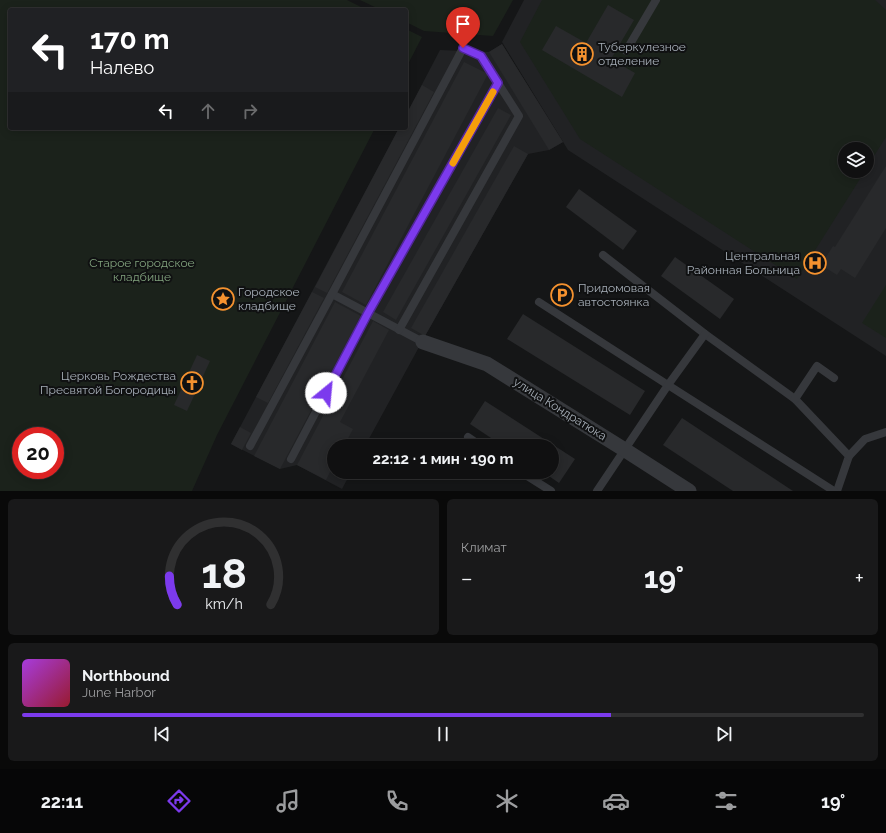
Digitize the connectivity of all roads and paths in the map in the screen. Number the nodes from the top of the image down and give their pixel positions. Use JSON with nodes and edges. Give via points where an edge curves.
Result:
{"nodes":[{"id":1,"x":656,"y":0,"type":"edge"},
{"id":2,"x":626,"y":51,"type":"dead end"},
{"id":3,"x":498,"y":83,"type":"junction"},
{"id":4,"x":603,"y":255,"type":"dead end"},
{"id":5,"x":332,"y":294,"type":"junction"},
{"id":6,"x":539,"y":302,"type":"dead end"},
{"id":7,"x":368,"y":313,"type":"junction"},
{"id":8,"x":399,"y":330,"type":"junction"},
{"id":9,"x":705,"y":334,"type":"junction"},
{"id":10,"x":424,"y":342,"type":"joint"},
{"id":11,"x":834,"y":378,"type":"dead end"},
{"id":12,"x":668,"y":385,"type":"junction"},
{"id":13,"x":795,"y":399,"type":"junction"},
{"id":14,"x":886,"y":432,"type":"edge"},
{"id":15,"x":468,"y":437,"type":"dead end"},
{"id":16,"x":471,"y":439,"type":"edge"},
{"id":17,"x":250,"y":446,"type":"dead end"},
{"id":18,"x":626,"y":450,"type":"junction"},
{"id":19,"x":850,"y":456,"type":"junction"},
{"id":20,"x":291,"y":459,"type":"dead end"},
{"id":21,"x":532,"y":479,"type":"edge"},
{"id":22,"x":550,"y":491,"type":"edge"},
{"id":23,"x":597,"y":491,"type":"edge"},
{"id":24,"x":689,"y":491,"type":"edge"},
{"id":25,"x":836,"y":491,"type":"edge"}],
"edges":[{"from":1,"to":2,"type":"lane"},
{"from":3,"to":5,"type":"lane","via":[[481,56],[463,48]]},
{"from":3,"to":7,"type":"lane"},
{"from":3,"to":8,"type":"lane","via":[[519,116]]},
{"from":4,"to":9,"type":"lane"},
{"from":5,"to":7,"type":"lane"},
{"from":5,"to":17,"type":"lane"},
{"from":6,"to":12,"type":"lane"},
{"from":7,"to":8,"type":"lane"},
{"from":7,"to":20,"type":"lane"},
{"from":8,"to":10,"type":"lane"},
{"from":9,"to":12,"type":"lane"},
{"from":9,"to":13,"type":"lane"},
{"from":10,"to":18,"type":"street","name":"улица Кондратюка","via":[[487,364]]},
{"from":11,"to":13,"type":"lane","via":[[816,366]]},
{"from":12,"to":18,"type":"lane"},
{"from":12,"to":25,"type":"lane"},
{"from":13,"to":19,"type":"lane"},
{"from":14,"to":19,"type":"lane","via":[[865,438]]},
{"from":15,"to":16,"type":"lane"},
{"from":18,"to":23,"type":"lane"},
{"from":18,"to":24,"type":"street","name":"улица Кондратюка"},
{"from":19,"to":25,"type":"lane"},
{"from":21,"to":22,"type":"lane"}]}
